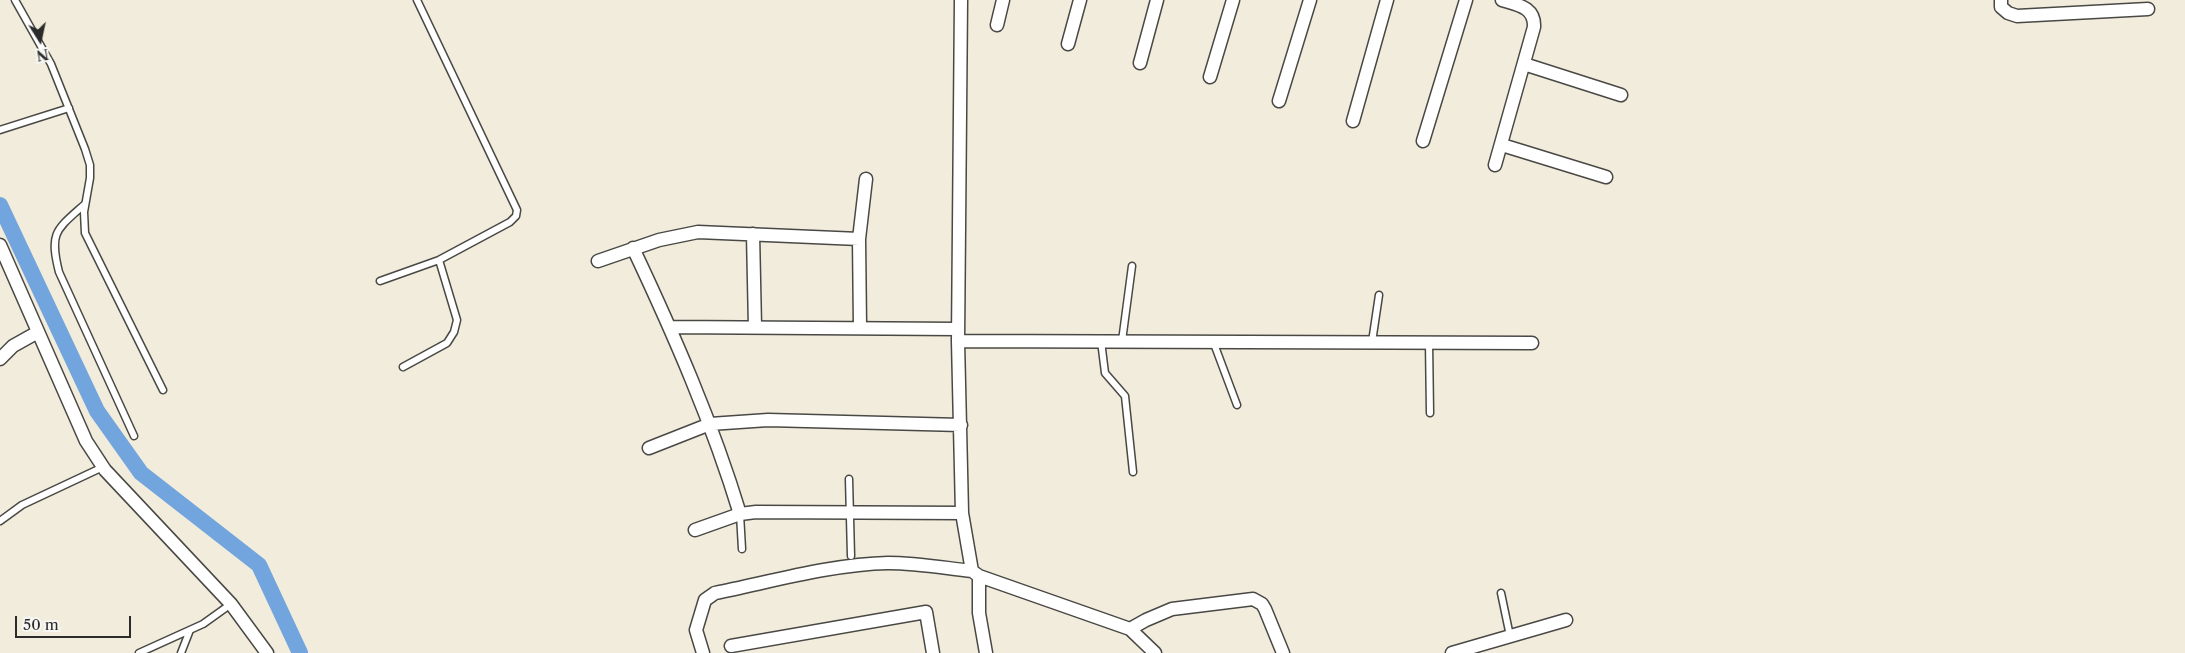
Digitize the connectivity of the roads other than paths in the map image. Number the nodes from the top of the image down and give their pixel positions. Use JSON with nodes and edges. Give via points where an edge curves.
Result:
{"nodes":[{"id":1,"x":15,"y":0,"type":"edge"},
{"id":2,"x":417,"y":0,"type":"edge"},
{"id":3,"x":961,"y":0,"type":"edge"},
{"id":4,"x":1004,"y":0,"type":"edge"},
{"id":5,"x":1080,"y":0,"type":"edge"},
{"id":6,"x":1157,"y":0,"type":"edge"},
{"id":7,"x":1233,"y":0,"type":"edge"},
{"id":8,"x":1310,"y":0,"type":"edge"},
{"id":9,"x":1387,"y":0,"type":"edge"},
{"id":10,"x":1466,"y":0,"type":"edge"},
{"id":11,"x":1502,"y":0,"type":"edge"},
{"id":12,"x":2001,"y":0,"type":"edge"},
{"id":13,"x":2148,"y":10,"type":"dead end"},
{"id":14,"x":997,"y":25,"type":"dead end"},
{"id":15,"x":1068,"y":44,"type":"dead end"},
{"id":16,"x":1140,"y":63,"type":"dead end"},
{"id":17,"x":1524,"y":64,"type":"junction"},
{"id":18,"x":1210,"y":76,"type":"dead end"},
{"id":19,"x":1621,"y":95,"type":"dead end"},
{"id":20,"x":1278,"y":101,"type":"dead end"},
{"id":21,"x":69,"y":108,"type":"junction"},
{"id":22,"x":1353,"y":121,"type":"dead end"},
{"id":23,"x":0,"y":130,"type":"edge"},
{"id":24,"x":1423,"y":142,"type":"dead end"},
{"id":25,"x":1502,"y":145,"type":"junction"},
{"id":26,"x":1495,"y":165,"type":"dead end"},
{"id":27,"x":1606,"y":177,"type":"dead end"},
{"id":28,"x":866,"y":179,"type":"dead end"},
{"id":29,"x":86,"y":204,"type":"junction"},
{"id":30,"x":753,"y":234,"type":"junction"},
{"id":31,"x":860,"y":238,"type":"junction"},
{"id":32,"x":0,"y":245,"type":"edge"},
{"id":33,"x":633,"y":248,"type":"junction"},
{"id":34,"x":439,"y":260,"type":"junction"},
{"id":35,"x":598,"y":261,"type":"dead end"},
{"id":36,"x":3,"y":262,"type":"edge"},
{"id":37,"x":1132,"y":266,"type":"dead end"},
{"id":38,"x":380,"y":281,"type":"dead end"},
{"id":39,"x":1379,"y":295,"type":"dead end"},
{"id":40,"x":670,"y":326,"type":"junction"},
{"id":41,"x":755,"y":327,"type":"junction"},
{"id":42,"x":860,"y":327,"type":"junction"},
{"id":43,"x":38,"y":332,"type":"junction"},
{"id":44,"x":958,"y":335,"type":"junction"},
{"id":45,"x":1101,"y":340,"type":"junction"},
{"id":46,"x":1122,"y":341,"type":"junction"},
{"id":47,"x":1213,"y":341,"type":"junction"},
{"id":48,"x":1372,"y":342,"type":"junction"},
{"id":49,"x":1429,"y":342,"type":"junction"},
{"id":50,"x":1532,"y":343,"type":"dead end"},
{"id":51,"x":0,"y":359,"type":"edge"},
{"id":52,"x":403,"y":367,"type":"dead end"},
{"id":53,"x":163,"y":390,"type":"dead end"},
{"id":54,"x":1237,"y":405,"type":"dead end"},
{"id":55,"x":1430,"y":413,"type":"dead end"},
{"id":56,"x":710,"y":424,"type":"junction"},
{"id":57,"x":961,"y":425,"type":"junction"},
{"id":58,"x":134,"y":436,"type":"dead end"},
{"id":59,"x":649,"y":448,"type":"dead end"},
{"id":60,"x":103,"y":467,"type":"junction"},
{"id":61,"x":1133,"y":472,"type":"dead end"},
{"id":62,"x":849,"y":479,"type":"dead end"},
{"id":63,"x":849,"y":513,"type":"junction"},
{"id":64,"x":962,"y":513,"type":"junction"},
{"id":65,"x":740,"y":514,"type":"junction"},
{"id":66,"x":0,"y":521,"type":"edge"},
{"id":67,"x":695,"y":530,"type":"dead end"},
{"id":68,"x":742,"y":549,"type":"dead end"},
{"id":69,"x":851,"y":556,"type":"dead end"},
{"id":70,"x":975,"y":574,"type":"junction"},
{"id":71,"x":1501,"y":593,"type":"dead end"},
{"id":72,"x":231,"y":604,"type":"junction"},
{"id":73,"x":1566,"y":620,"type":"dead end"},
{"id":74,"x":1130,"y":629,"type":"junction"},
{"id":75,"x":190,"y":630,"type":"junction"},
{"id":76,"x":1510,"y":636,"type":"junction"},
{"id":77,"x":732,"y":646,"type":"dead end"},
{"id":78,"x":139,"y":653,"type":"edge"},
{"id":79,"x":180,"y":653,"type":"edge"},
{"id":80,"x":268,"y":653,"type":"edge"},
{"id":81,"x":703,"y":653,"type":"edge"},
{"id":82,"x":933,"y":653,"type":"edge"},
{"id":83,"x":986,"y":653,"type":"edge"},
{"id":84,"x":1155,"y":653,"type":"edge"},
{"id":85,"x":1283,"y":653,"type":"edge"},
{"id":86,"x":1452,"y":653,"type":"edge"}],
"edges":[{"from":1,"to":21,"type":"lane","via":[[51,64]]},
{"from":2,"to":34,"type":"lane","via":[[517,210],[510,222]]},
{"from":3,"to":44,"type":"street"},
{"from":4,"to":14,"type":"street"},
{"from":5,"to":15,"type":"street"},
{"from":6,"to":16,"type":"street"},
{"from":7,"to":18,"type":"street"},
{"from":8,"to":20,"type":"street"},
{"from":9,"to":22,"type":"street"},
{"from":10,"to":24,"type":"street"},
{"from":11,"to":17,"type":"street","via":[[1530,10],[1535,19]]},
{"from":12,"to":13,"type":"street","via":[[2001,8],[2017,16]]},
{"from":17,"to":19,"type":"street"},
{"from":17,"to":25,"type":"street"},
{"from":21,"to":23,"type":"lane"},
{"from":21,"to":29,"type":"lane","via":[[90,165]]},
{"from":25,"to":26,"type":"street"},
{"from":25,"to":27,"type":"street"},
{"from":28,"to":31,"type":"street"},
{"from":29,"to":53,"type":"lane","via":[[85,234]]},
{"from":29,"to":58,"type":"lane","via":[[60,226],[54,250],[59,272]]},
{"from":30,"to":31,"type":"street"},
{"from":30,"to":33,"type":"street","via":[[698,232]]},
{"from":30,"to":41,"type":"street"},
{"from":31,"to":42,"type":"street"},
{"from":32,"to":36,"type":"street"},
{"from":33,"to":35,"type":"street"},
{"from":33,"to":40,"type":"street"},
{"from":34,"to":38,"type":"lane"},
{"from":34,"to":52,"type":"lane","via":[[457,320],[454,332],[447,343]]},
{"from":36,"to":43,"type":"street"},
{"from":37,"to":46,"type":"lane"},
{"from":39,"to":48,"type":"lane"},
{"from":40,"to":41,"type":"street"},
{"from":40,"to":56,"type":"street"},
{"from":41,"to":42,"type":"street"},
{"from":42,"to":44,"type":"street"},
{"from":43,"to":51,"type":"street","via":[[13,346]]},
{"from":43,"to":60,"type":"street","via":[[86,441]]},
{"from":44,"to":45,"type":"street"},
{"from":44,"to":57,"type":"street"},
{"from":45,"to":46,"type":"street"},
{"from":45,"to":61,"type":"lane","via":[[1105,373],[1125,396]]},
{"from":46,"to":47,"type":"street"},
{"from":47,"to":48,"type":"street"},
{"from":47,"to":54,"type":"lane"},
{"from":48,"to":49,"type":"street"},
{"from":49,"to":50,"type":"street"},
{"from":49,"to":55,"type":"lane"},
{"from":56,"to":57,"type":"street","via":[[768,420]]},
{"from":56,"to":59,"type":"street"},
{"from":56,"to":65,"type":"street"},
{"from":57,"to":64,"type":"street"},
{"from":60,"to":66,"type":"lane","via":[[22,505]]},
{"from":60,"to":72,"type":"street"},
{"from":62,"to":63,"type":"lane"},
{"from":63,"to":64,"type":"street"},
{"from":63,"to":65,"type":"street"},
{"from":63,"to":69,"type":"lane"},
{"from":64,"to":70,"type":"street"},
{"from":65,"to":67,"type":"street"},
{"from":65,"to":68,"type":"lane"},
{"from":70,"to":74,"type":"street"},
{"from":70,"to":81,"type":"street","via":[[919,564],[853,565],[715,593],[705,600],[696,630]]},
{"from":70,"to":83,"type":"street"},
{"from":71,"to":76,"type":"lane"},
{"from":72,"to":75,"type":"lane"},
{"from":72,"to":80,"type":"street"},
{"from":73,"to":76,"type":"street"},
{"from":74,"to":84,"type":"street"},
{"from":74,"to":85,"type":"street","via":[[1172,609],[1253,599],[1265,609]]},
{"from":75,"to":78,"type":"lane"},
{"from":75,"to":79,"type":"lane"},
{"from":76,"to":86,"type":"street"},
{"from":77,"to":82,"type":"street","via":[[926,612]]}]}
